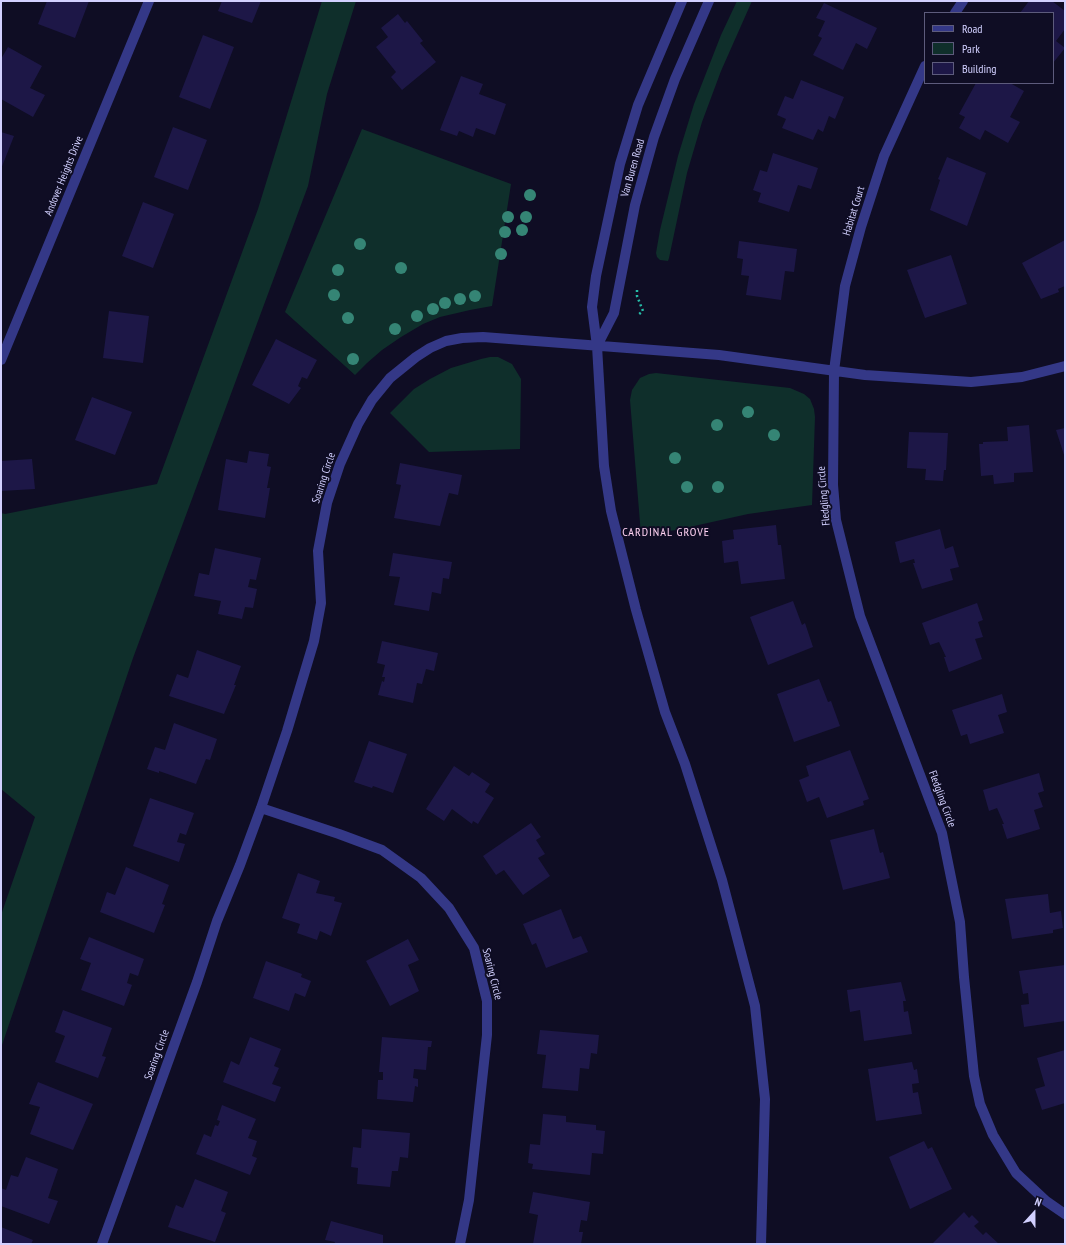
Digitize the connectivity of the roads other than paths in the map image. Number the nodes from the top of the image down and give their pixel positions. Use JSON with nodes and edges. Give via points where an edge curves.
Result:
{"nodes":[{"id":1,"x":149,"y":1,"type":"edge"},
{"id":2,"x":682,"y":1,"type":"edge"},
{"id":3,"x":709,"y":1,"type":"edge"},
{"id":4,"x":963,"y":1,"type":"edge"},
{"id":5,"x":956,"y":12,"type":"edge"},
{"id":6,"x":924,"y":68,"type":"edge"},
{"id":7,"x":597,"y":346,"type":"junction"},
{"id":8,"x":1,"y":360,"type":"edge"},
{"id":9,"x":1065,"y":366,"type":"edge"},
{"id":10,"x":834,"y":372,"type":"junction"},
{"id":11,"x":261,"y":808,"type":"junction"},
{"id":12,"x":1065,"y":1214,"type":"edge"},
{"id":13,"x":102,"y":1244,"type":"edge"},
{"id":14,"x":460,"y":1244,"type":"edge"},
{"id":15,"x":761,"y":1244,"type":"edge"}],
"edges":[{"from":1,"to":8,"type":"street","name":"Andover Heights Drive"},
{"from":2,"to":7,"type":"street","name":"Van Buren Road","via":[[638,105],[620,164],[596,276],[592,307]]},
{"from":3,"to":7,"type":"street","name":"Van Buren Road","via":[[674,80],[654,137],[635,205],[614,313]]},
{"from":4,"to":5,"type":"street"},
{"from":6,"to":10,"type":"street","name":"Habitat Court","via":[[884,156],[861,227],[845,286]]},
{"from":7,"to":10,"type":"street","via":[[719,354]]},
{"from":7,"to":11,"type":"street","name":"Soaring Circle","via":[[483,337],[446,341],[430,348],[395,373],[372,400],[340,464],[327,503],[318,551],[321,603],[314,641]]},
{"from":7,"to":15,"type":"street","name":"Van Buren Road","via":[[604,466],[611,511],[665,712],[685,764],[722,880],[755,1006],[765,1099]]},
{"from":9,"to":10,"type":"street","via":[[1022,377],[971,382]]},
{"from":10,"to":12,"type":"street","name":"Fledgling Circle","via":[[833,486],[836,520],[860,616],[942,833],[960,922],[974,1076],[980,1104],[993,1135],[1016,1172],[1046,1201]]},
{"from":11,"to":13,"type":"street","name":"Soaring Circle","via":[[217,921]]},
{"from":11,"to":14,"type":"street","name":"Soaring Circle","via":[[382,850],[421,878],[449,908],[474,948],[488,1001],[487,1035],[469,1200]]}]}
